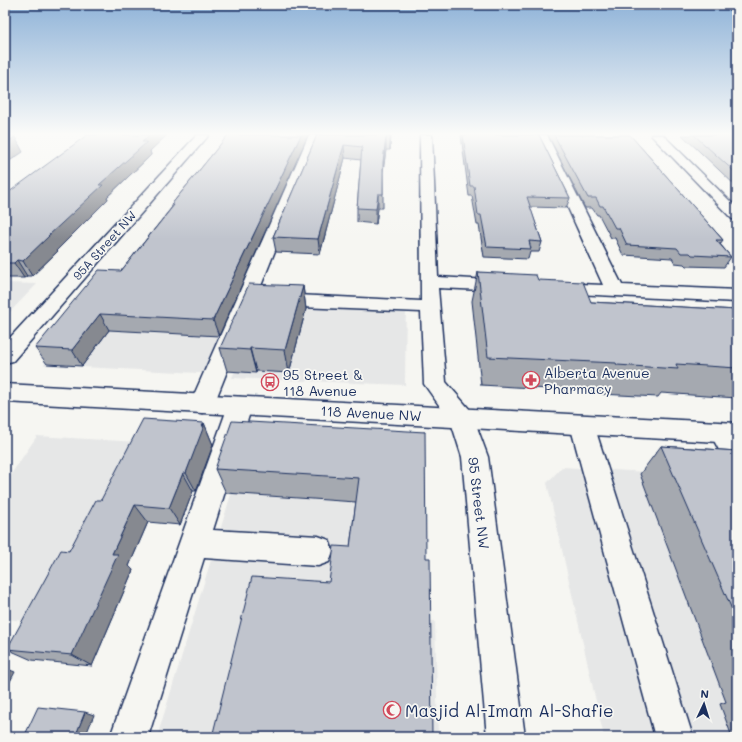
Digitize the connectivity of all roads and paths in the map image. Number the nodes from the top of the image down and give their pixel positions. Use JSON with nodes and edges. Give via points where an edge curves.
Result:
{"nodes":[{"id":1,"x":172,"y":170,"type":"edge"},
{"id":2,"x":300,"y":170,"type":"edge"},
{"id":3,"x":427,"y":170,"type":"edge"},
{"id":4,"x":558,"y":170,"type":"edge"},
{"id":5,"x":691,"y":170,"type":"edge"},
{"id":6,"x":737,"y":216,"type":"edge"},
{"id":7,"x":429,"y":282,"type":"junction"},
{"id":8,"x":615,"y":290,"type":"junction"},
{"id":9,"x":737,"y":296,"type":"edge"},
{"id":10,"x":246,"y":299,"type":"junction"},
{"id":11,"x":430,"y":307,"type":"junction"},
{"id":12,"x":5,"y":356,"type":"edge"},
{"id":13,"x":8,"y":397,"type":"edge"},
{"id":14,"x":202,"y":404,"type":"junction"},
{"id":15,"x":240,"y":406,"type":"junction"},
{"id":16,"x":462,"y":418,"type":"junction"},
{"id":17,"x":582,"y":425,"type":"junction"},
{"id":18,"x":730,"y":433,"type":"edge"},
{"id":19,"x":737,"y":459,"type":"edge"},
{"id":20,"x":194,"y":543,"type":"junction"},
{"id":21,"x":318,"y":551,"type":"dead end"},
{"id":22,"x":129,"y":737,"type":"edge"},
{"id":23,"x":506,"y":737,"type":"edge"},
{"id":24,"x":674,"y":737,"type":"edge"}],
"edges":[{"from":1,"to":12,"type":"street","name":"95A Street NW"},
{"from":2,"to":10,"type":"street"},
{"from":3,"to":7,"type":"street","name":"95 Street NW"},
{"from":4,"to":8,"type":"street"},
{"from":5,"to":6,"type":"street"},
{"from":7,"to":8,"type":"street"},
{"from":7,"to":11,"type":"street","name":"95 Street NW"},
{"from":8,"to":9,"type":"street"},
{"from":10,"to":11,"type":"street"},
{"from":10,"to":14,"type":"street"},
{"from":11,"to":16,"type":"street","name":"95 Street NW","via":[[435,384]]},
{"from":13,"to":14,"type":"street","name":"118 Avenue NW"},
{"from":14,"to":15,"type":"street","name":"118 Avenue NW"},
{"from":15,"to":16,"type":"street","name":"118 Avenue NW"},
{"from":15,"to":20,"type":"street"},
{"from":16,"to":17,"type":"street","name":"118 Avenue NW"},
{"from":16,"to":23,"type":"street","name":"95 Street NW","via":[[475,457]]},
{"from":17,"to":18,"type":"street","name":"118 Avenue NW"},
{"from":17,"to":24,"type":"street"},
{"from":18,"to":19,"type":"street"},
{"from":20,"to":21,"type":"street"},
{"from":20,"to":22,"type":"street"}]}
